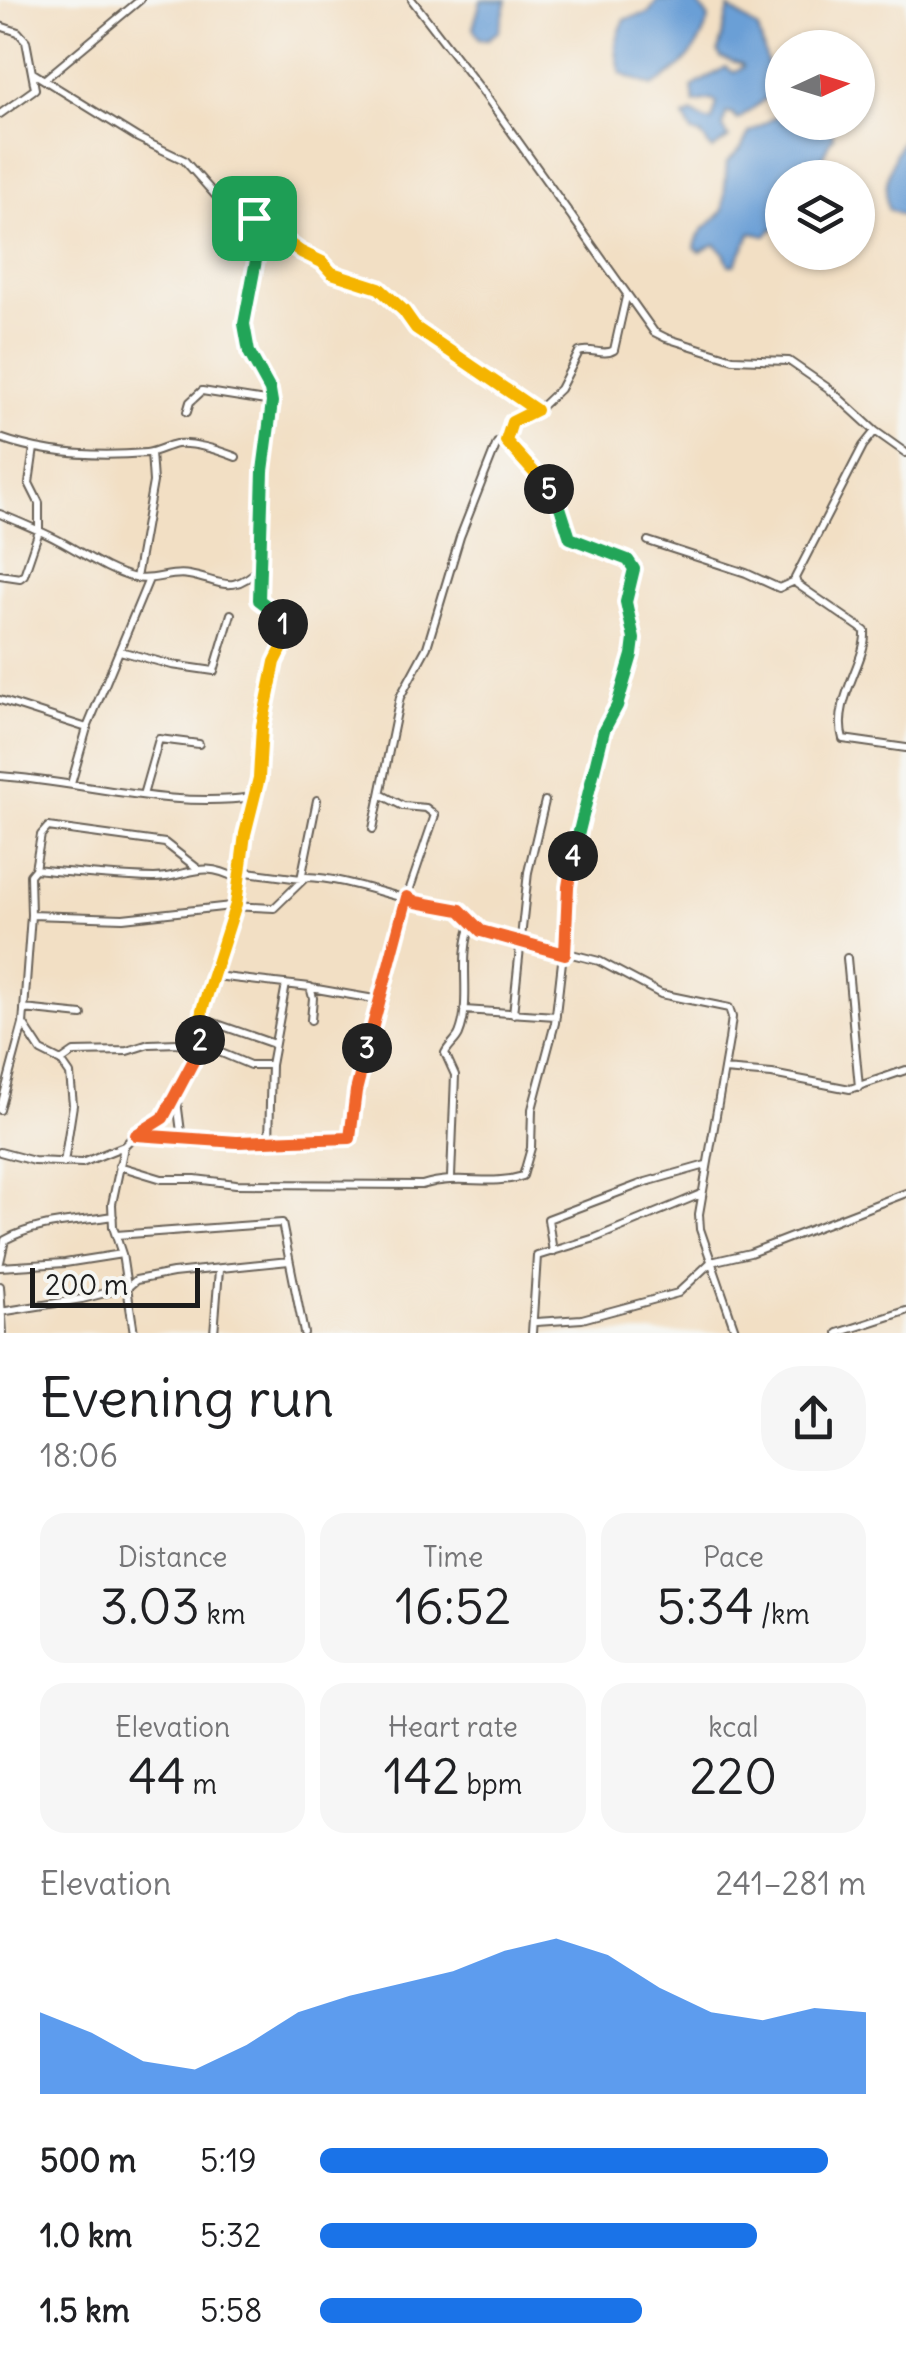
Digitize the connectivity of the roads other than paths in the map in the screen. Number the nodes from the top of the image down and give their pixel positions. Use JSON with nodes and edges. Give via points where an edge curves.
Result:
{"nodes":[{"id":1,"x":140,"y":0,"type":"edge"},
{"id":2,"x":412,"y":0,"type":"edge"},
{"id":3,"x":0,"y":26,"type":"edge"},
{"id":4,"x":33,"y":73,"type":"junction"},
{"id":5,"x":44,"y":80,"type":"junction"},
{"id":6,"x":0,"y":114,"type":"edge"},
{"id":7,"x":254,"y":218,"type":"junction"},
{"id":8,"x":626,"y":295,"type":"junction"},
{"id":9,"x":272,"y":402,"type":"junction"},
{"id":10,"x":536,"y":410,"type":"junction"},
{"id":11,"x":187,"y":412,"type":"dead end"},
{"id":12,"x":875,"y":432,"type":"junction"},
{"id":13,"x":0,"y":438,"type":"edge"},
{"id":14,"x":506,"y":441,"type":"junction"},
{"id":15,"x":34,"y":448,"type":"junction"},
{"id":16,"x":151,"y":452,"type":"junction"},
{"id":17,"x":906,"y":453,"type":"edge"},
{"id":18,"x":236,"y":457,"type":"dead end"},
{"id":19,"x":0,"y":514,"type":"edge"},
{"id":20,"x":39,"y":531,"type":"junction"},
{"id":21,"x":648,"y":541,"type":"dead end"},
{"id":22,"x":262,"y":568,"type":"junction"},
{"id":23,"x":0,"y":575,"type":"edge"},
{"id":24,"x":136,"y":578,"type":"junction"},
{"id":25,"x":149,"y":580,"type":"junction"},
{"id":26,"x":795,"y":582,"type":"junction"},
{"id":27,"x":231,"y":614,"type":"dead end"},
{"id":28,"x":120,"y":651,"type":"junction"},
{"id":29,"x":0,"y":700,"type":"edge"},
{"id":30,"x":87,"y":728,"type":"junction"},
{"id":31,"x":199,"y":744,"type":"dead end"},
{"id":32,"x":906,"y":748,"type":"edge"},
{"id":33,"x":0,"y":776,"type":"edge"},
{"id":34,"x":71,"y":784,"type":"junction"},
{"id":35,"x":143,"y":795,"type":"junction"},
{"id":36,"x":382,"y":795,"type":"junction"},
{"id":37,"x":254,"y":797,"type":"junction"},
{"id":38,"x":318,"y":800,"type":"dead end"},
{"id":39,"x":545,"y":802,"type":"dead end"},
{"id":40,"x":373,"y":828,"type":"dead end"},
{"id":41,"x":197,"y":868,"type":"junction"},
{"id":42,"x":35,"y":869,"type":"junction"},
{"id":43,"x":238,"y":875,"type":"junction"},
{"id":44,"x":301,"y":879,"type":"junction"},
{"id":45,"x":407,"y":897,"type":"junction"},
{"id":46,"x":236,"y":907,"type":"junction"},
{"id":47,"x":31,"y":915,"type":"junction"},
{"id":48,"x":472,"y":923,"type":"junction"},
{"id":49,"x":521,"y":944,"type":"junction"},
{"id":50,"x":564,"y":953,"type":"junction"},
{"id":51,"x":846,"y":958,"type":"dead end"},
{"id":52,"x":214,"y":976,"type":"junction"},
{"id":53,"x":286,"y":984,"type":"junction"},
{"id":54,"x":311,"y":988,"type":"junction"},
{"id":55,"x":380,"y":1000,"type":"junction"},
{"id":56,"x":24,"y":1010,"type":"junction"},
{"id":57,"x":464,"y":1010,"type":"junction"},
{"id":58,"x":514,"y":1014,"type":"junction"},
{"id":59,"x":82,"y":1015,"type":"dead end"},
{"id":60,"x":556,"y":1016,"type":"junction"},
{"id":61,"x":203,"y":1019,"type":"junction"},
{"id":62,"x":311,"y":1020,"type":"dead end"},
{"id":63,"x":23,"y":1024,"type":"junction"},
{"id":64,"x":200,"y":1044,"type":"junction"},
{"id":65,"x":274,"y":1044,"type":"junction"},
{"id":66,"x":61,"y":1061,"type":"junction"},
{"id":67,"x":270,"y":1065,"type":"junction"},
{"id":68,"x":724,"y":1070,"type":"junction"},
{"id":69,"x":906,"y":1070,"type":"edge"},
{"id":70,"x":859,"y":1086,"type":"junction"},
{"id":71,"x":176,"y":1093,"type":"junction"},
{"id":72,"x":0,"y":1110,"type":"edge"},
{"id":73,"x":136,"y":1135,"type":"junction"},
{"id":74,"x":182,"y":1140,"type":"junction"},
{"id":75,"x":269,"y":1141,"type":"junction"},
{"id":76,"x":124,"y":1146,"type":"junction"},
{"id":77,"x":0,"y":1152,"type":"edge"},
{"id":78,"x":64,"y":1163,"type":"junction"},
{"id":79,"x":119,"y":1166,"type":"junction"},
{"id":80,"x":706,"y":1166,"type":"junction"},
{"id":81,"x":451,"y":1178,"type":"junction"},
{"id":82,"x":702,"y":1194,"type":"junction"},
{"id":83,"x":906,"y":1194,"type":"edge"},
{"id":84,"x":113,"y":1216,"type":"junction"},
{"id":85,"x":116,"y":1235,"type":"junction"},
{"id":86,"x":553,"y":1252,"type":"junction"},
{"id":87,"x":122,"y":1254,"type":"junction"},
{"id":88,"x":289,"y":1261,"type":"junction"},
{"id":89,"x":710,"y":1262,"type":"junction"},
{"id":90,"x":0,"y":1264,"type":"edge"},
{"id":91,"x":219,"y":1270,"type":"junction"},
{"id":92,"x":0,"y":1286,"type":"edge"},
{"id":93,"x":128,"y":1287,"type":"junction"},
{"id":94,"x":906,"y":1311,"type":"edge"},
{"id":95,"x":1,"y":1312,"type":"edge"},
{"id":96,"x":536,"y":1322,"type":"junction"},
{"id":97,"x":3,"y":1333,"type":"edge"},
{"id":98,"x":134,"y":1333,"type":"edge"},
{"id":99,"x":214,"y":1333,"type":"edge"},
{"id":100,"x":304,"y":1333,"type":"edge"},
{"id":101,"x":532,"y":1333,"type":"edge"},
{"id":102,"x":728,"y":1333,"type":"edge"},
{"id":103,"x":736,"y":1333,"type":"edge"},
{"id":104,"x":838,"y":1333,"type":"edge"}],
"edges":[{"from":1,"to":5,"type":"street"},
{"from":2,"to":8,"type":"street"},
{"from":3,"to":4,"type":"street","via":[[23,37]]},
{"from":4,"to":5,"type":"street"},
{"from":4,"to":6,"type":"street","via":[[34,93]]},
{"from":5,"to":7,"type":"street","via":[[184,160],[215,195]]},
{"from":7,"to":9,"type":"street","via":[[257,255],[244,324]]},
{"from":7,"to":10,"type":"street","via":[[332,273],[379,288],[416,328]]},
{"from":8,"to":10,"type":"street","via":[[614,350],[579,352],[560,389]]},
{"from":8,"to":12,"type":"street","via":[[666,338],[733,359],[800,366]]},
{"from":9,"to":11,"type":"street","via":[[202,391]]},
{"from":9,"to":22,"type":"street"},
{"from":10,"to":14,"type":"street","via":[[512,422]]},
{"from":12,"to":17,"type":"street"},
{"from":12,"to":26,"type":"street"},
{"from":13,"to":15,"type":"street"},
{"from":14,"to":36,"type":"street","via":[[497,443],[483,473],[427,647],[400,697]]},
{"from":14,"to":50,"type":"street","via":[[554,495],[570,538],[628,560],[634,569],[626,602],[634,645],[580,825]]},
{"from":15,"to":16,"type":"street"},
{"from":15,"to":20,"type":"street","via":[[29,483],[39,503]]},
{"from":16,"to":18,"type":"street","via":[[177,444]]},
{"from":16,"to":24,"type":"street","via":[[153,482]]},
{"from":19,"to":20,"type":"street"},
{"from":20,"to":23,"type":"street","via":[[24,575]]},
{"from":20,"to":24,"type":"street"},
{"from":21,"to":26,"type":"street","via":[[779,588]]},
{"from":22,"to":25,"type":"street","via":[[226,585],[188,574]]},
{"from":22,"to":37,"type":"street","via":[[260,602],[279,615],[283,633]]},
{"from":24,"to":25,"type":"street"},
{"from":25,"to":28,"type":"street"},
{"from":26,"to":32,"type":"street","via":[[864,631],[845,700],[843,739]]},
{"from":27,"to":28,"type":"street","via":[[214,671]]},
{"from":28,"to":30,"type":"street"},
{"from":29,"to":30,"type":"street"},
{"from":30,"to":34,"type":"street"},
{"from":31,"to":35,"type":"street","via":[[159,739]]},
{"from":33,"to":34,"type":"street"},
{"from":34,"to":35,"type":"street"},
{"from":35,"to":37,"type":"street","via":[[197,802]]},
{"from":36,"to":40,"type":"street"},
{"from":36,"to":45,"type":"street","via":[[434,815]]},
{"from":37,"to":43,"type":"street"},
{"from":38,"to":44,"type":"street"},
{"from":39,"to":49,"type":"street","via":[[528,872]]},
{"from":41,"to":42,"type":"street","via":[[160,878]]},
{"from":41,"to":42,"type":"street","via":[[165,843],[48,827]]},
{"from":41,"to":43,"type":"street"},
{"from":42,"to":47,"type":"street"},
{"from":43,"to":44,"type":"street"},
{"from":43,"to":46,"type":"street"},
{"from":44,"to":45,"type":"street","via":[[328,878]]},
{"from":44,"to":46,"type":"street","via":[[279,906]]},
{"from":45,"to":48,"type":"street","via":[[460,910]]},
{"from":45,"to":55,"type":"street"},
{"from":46,"to":47,"type":"street","via":[[123,918]]},
{"from":46,"to":52,"type":"street"},
{"from":47,"to":56,"type":"street"},
{"from":48,"to":49,"type":"street"},
{"from":48,"to":57,"type":"street"},
{"from":49,"to":50,"type":"street"},
{"from":49,"to":58,"type":"street"},
{"from":50,"to":60,"type":"street"},
{"from":50,"to":68,"type":"street","via":[[600,960],[661,994],[730,1008]]},
{"from":51,"to":70,"type":"street"},
{"from":52,"to":53,"type":"street"},
{"from":52,"to":61,"type":"street"},
{"from":53,"to":54,"type":"street"},
{"from":53,"to":65,"type":"street"},
{"from":54,"to":55,"type":"street"},
{"from":54,"to":62,"type":"street"},
{"from":55,"to":75,"type":"street","via":[[350,1138]]},
{"from":56,"to":59,"type":"street"},
{"from":56,"to":63,"type":"street"},
{"from":57,"to":58,"type":"street"},
{"from":57,"to":81,"type":"street","via":[[458,1037],[445,1053],[455,1075]]},
{"from":58,"to":60,"type":"street"},
{"from":60,"to":81,"type":"street","via":[[523,1176],[488,1182]]},
{"from":61,"to":64,"type":"street"},
{"from":61,"to":65,"type":"street"},
{"from":63,"to":66,"type":"street","via":[[41,1051]]},
{"from":63,"to":72,"type":"street"},
{"from":64,"to":66,"type":"street","via":[[74,1052]]},
{"from":64,"to":67,"type":"street"},
{"from":64,"to":71,"type":"street"},
{"from":65,"to":67,"type":"street"},
{"from":66,"to":78,"type":"street","via":[[70,1074],[73,1105]]},
{"from":67,"to":75,"type":"street"},
{"from":68,"to":70,"type":"street","via":[[841,1089]]},
{"from":68,"to":80,"type":"street"},
{"from":69,"to":70,"type":"street"},
{"from":71,"to":73,"type":"street","via":[[163,1118]]},
{"from":71,"to":74,"type":"street"},
{"from":73,"to":74,"type":"street"},
{"from":73,"to":76,"type":"street"},
{"from":74,"to":75,"type":"street"},
{"from":76,"to":78,"type":"street"},
{"from":76,"to":79,"type":"street"},
{"from":77,"to":78,"type":"street"},
{"from":79,"to":81,"type":"street","via":[[162,1179],[236,1184],[422,1185]]},
{"from":79,"to":84,"type":"street"},
{"from":80,"to":82,"type":"street"},
{"from":80,"to":86,"type":"street","via":[[548,1219]]},
{"from":82,"to":86,"type":"street"},
{"from":82,"to":89,"type":"street","via":[[700,1230]]},
{"from":83,"to":89,"type":"street"},
{"from":84,"to":85,"type":"street"},
{"from":84,"to":90,"type":"street","via":[[17,1233],[5,1240]]},
{"from":85,"to":87,"type":"street"},
{"from":85,"to":88,"type":"street","via":[[282,1222]]},
{"from":86,"to":96,"type":"street","via":[[538,1256]]},
{"from":87,"to":90,"type":"street"},
{"from":87,"to":93,"type":"street"},
{"from":88,"to":91,"type":"street"},
{"from":88,"to":100,"type":"street"},
{"from":89,"to":96,"type":"street","via":[[678,1292],[582,1318]]},
{"from":89,"to":103,"type":"street"},
{"from":91,"to":93,"type":"street","via":[[173,1272]]},
{"from":91,"to":99,"type":"street"},
{"from":92,"to":95,"type":"street"},
{"from":93,"to":95,"type":"street"},
{"from":93,"to":98,"type":"street"},
{"from":94,"to":104,"type":"street"},
{"from":95,"to":97,"type":"street"},
{"from":96,"to":101,"type":"street"},
{"from":102,"to":103,"type":"street"}]}
